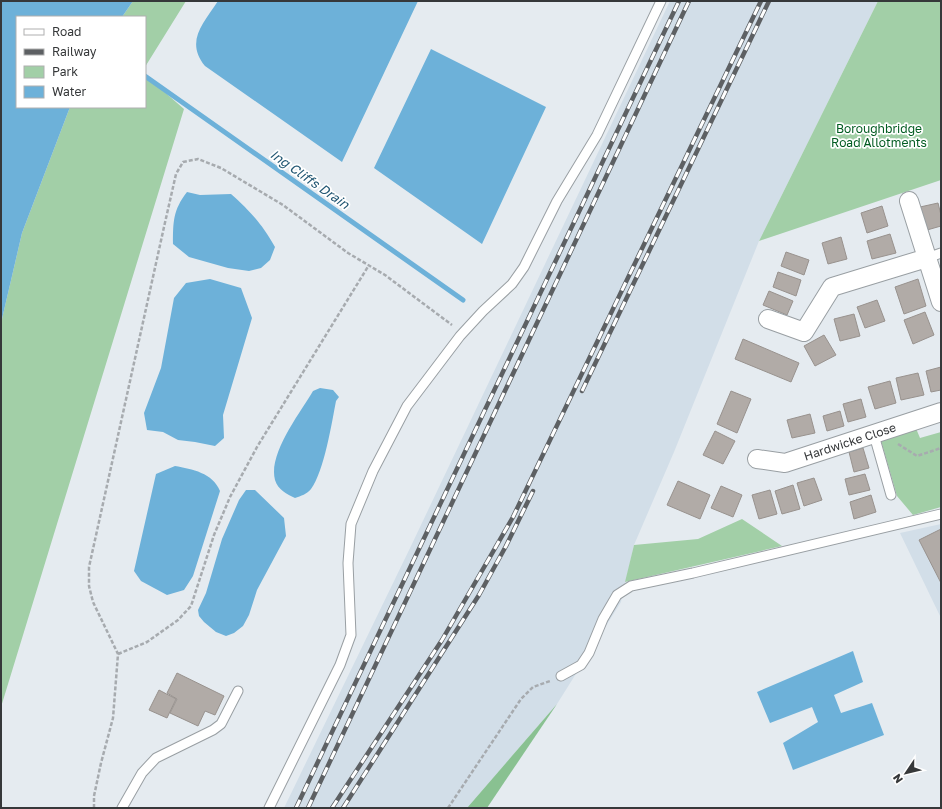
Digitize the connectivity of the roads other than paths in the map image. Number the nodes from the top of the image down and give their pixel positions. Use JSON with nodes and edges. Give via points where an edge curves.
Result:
{"nodes":[{"id":1,"x":661,"y":1,"type":"edge"},
{"id":2,"x":909,"y":201,"type":"dead end"},
{"id":3,"x":934,"y":255,"type":"edge"},
{"id":4,"x":941,"y":302,"type":"edge"},
{"id":5,"x":768,"y":320,"type":"dead end"},
{"id":6,"x":941,"y":412,"type":"edge"},
{"id":7,"x":880,"y":433,"type":"junction"},
{"id":8,"x":757,"y":459,"type":"dead end"},
{"id":9,"x":891,"y":495,"type":"dead end"},
{"id":10,"x":941,"y":514,"type":"edge"},
{"id":11,"x":562,"y":676,"type":"road end"},
{"id":12,"x":238,"y":691,"type":"dead end"},
{"id":13,"x":122,"y":808,"type":"edge"},
{"id":14,"x":269,"y":808,"type":"edge"}],
"edges":[{"from":1,"to":14,"type":"lane","via":[[597,135],[557,201],[524,267],[512,284],[463,333],[407,406],[373,471],[352,524],[348,563],[351,635],[340,665]]},
{"from":2,"to":3,"type":"street"},
{"from":3,"to":4,"type":"street"},
{"from":3,"to":5,"type":"street","via":[[832,287],[804,332]]},
{"from":6,"to":7,"type":"street","name":"Hardwicke Close"},
{"from":7,"to":8,"type":"street","name":"Hardwicke Close","via":[[785,463]]},
{"from":7,"to":9,"type":"lane"},
{"from":10,"to":11,"type":"lane","via":[[631,586],[616,595],[581,665]]},
{"from":12,"to":13,"type":"lane","via":[[221,724],[214,730],[156,758],[142,773]]}]}
